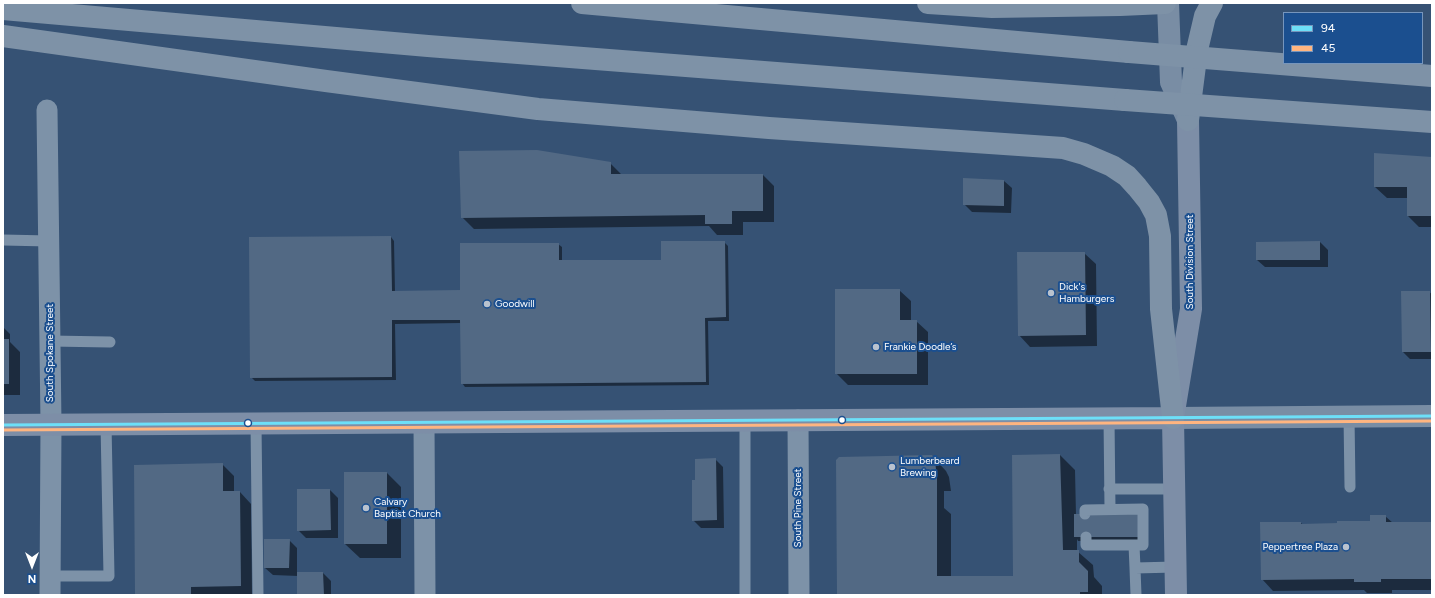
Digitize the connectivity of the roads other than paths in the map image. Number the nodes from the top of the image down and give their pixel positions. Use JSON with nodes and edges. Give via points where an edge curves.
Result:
{"nodes":[{"id":1,"x":582,"y":3,"type":"edge"},
{"id":2,"x":928,"y":3,"type":"edge"},
{"id":3,"x":1167,"y":3,"type":"edge"},
{"id":4,"x":1212,"y":3,"type":"edge"},
{"id":5,"x":3,"y":9,"type":"edge"},
{"id":6,"x":3,"y":36,"type":"edge"},
{"id":7,"x":1432,"y":76,"type":"edge"},
{"id":8,"x":47,"y":110,"type":"dead end"},
{"id":9,"x":1188,"y":120,"type":"junction"},
{"id":10,"x":1432,"y":122,"type":"edge"},
{"id":11,"x":3,"y":240,"type":"edge"},
{"id":12,"x":49,"y":241,"type":"junction"},
{"id":13,"x":50,"y":341,"type":"junction"},
{"id":14,"x":110,"y":342,"type":"dead end"},
{"id":15,"x":1348,"y":416,"type":"junction"},
{"id":16,"x":1432,"y":416,"type":"edge"},
{"id":17,"x":1109,"y":418,"type":"junction"},
{"id":18,"x":1173,"y":418,"type":"junction"},
{"id":19,"x":798,"y":420,"type":"junction"},
{"id":20,"x":745,"y":421,"type":"junction"},
{"id":21,"x":424,"y":423,"type":"junction"},
{"id":22,"x":51,"y":424,"type":"junction"},
{"id":23,"x":106,"y":424,"type":"junction"},
{"id":24,"x":256,"y":424,"type":"junction"},
{"id":25,"x":3,"y":425,"type":"edge"},
{"id":26,"x":1350,"y":487,"type":"dead end"},
{"id":27,"x":1109,"y":489,"type":"junction"},
{"id":28,"x":1174,"y":489,"type":"junction"},
{"id":29,"x":1117,"y":511,"type":"junction"},
{"id":30,"x":1085,"y":514,"type":"dead end"},
{"id":31,"x":1086,"y":537,"type":"dead end"},
{"id":32,"x":1134,"y":545,"type":"junction"},
{"id":33,"x":1175,"y":567,"type":"junction"},
{"id":34,"x":1135,"y":568,"type":"junction"},
{"id":35,"x":50,"y":585,"type":"edge"},
{"id":36,"x":258,"y":595,"type":"edge"},
{"id":37,"x":425,"y":595,"type":"edge"},
{"id":38,"x":745,"y":595,"type":"edge"},
{"id":39,"x":798,"y":595,"type":"edge"},
{"id":40,"x":1136,"y":595,"type":"edge"},
{"id":41,"x":1176,"y":595,"type":"edge"}],
"edges":[{"from":1,"to":7,"type":"highway","bridge":true,"via":[[1129,52]]},
{"from":2,"to":3,"type":"highway","via":[[992,6]]},
{"from":3,"to":9,"type":"main road","name":"South Division Street","via":[[1171,82]]},
{"from":4,"to":9,"type":"highway","via":[[1205,16],[1197,50]]},
{"from":5,"to":10,"type":"highway","bridge":true,"via":[[428,46]]},
{"from":6,"to":18,"type":"highway","via":[[538,109],[1063,148],[1084,154],[1112,166],[1127,176],[1149,202],[1156,216],[1161,242],[1161,309]]},
{"from":8,"to":12,"type":"street","name":"South Spokane Street"},
{"from":9,"to":18,"type":"main road","name":"South Division Street","via":[[1191,309]]},
{"from":11,"to":12,"type":"lane"},
{"from":12,"to":13,"type":"street","name":"South Spokane Street"},
{"from":13,"to":14,"type":"lane"},
{"from":13,"to":22,"type":"street","name":"South Spokane Street"},
{"from":15,"to":16,"type":"main road"},
{"from":15,"to":18,"type":"main road"},
{"from":15,"to":26,"type":"lane"},
{"from":17,"to":18,"type":"main road"},
{"from":17,"to":19,"type":"main road"},
{"from":17,"to":27,"type":"lane"},
{"from":18,"to":28,"type":"main road","name":"South Division Street"},
{"from":19,"to":20,"type":"main road"},
{"from":19,"to":39,"type":"street","name":"South Pine Street"},
{"from":20,"to":21,"type":"main road"},
{"from":20,"to":38,"type":"lane"},
{"from":21,"to":24,"type":"main road"},
{"from":21,"to":37,"type":"street"},
{"from":22,"to":23,"type":"main road"},
{"from":22,"to":25,"type":"main road"},
{"from":22,"to":35,"type":"street","name":"South Spokane Street"},
{"from":23,"to":24,"type":"main road"},
{"from":23,"to":35,"type":"lane","via":[[109,576]]},
{"from":24,"to":36,"type":"lane"},
{"from":27,"to":28,"type":"lane"},
{"from":27,"to":29,"type":"lane"},
{"from":28,"to":33,"type":"main road","name":"South Division Street"},
{"from":29,"to":30,"type":"lane","via":[[1085,510]]},
{"from":29,"to":32,"type":"lane","via":[[1143,509],[1143,545]]},
{"from":31,"to":32,"type":"lane","via":[[1086,545],[1121,541]]},
{"from":32,"to":34,"type":"lane"},
{"from":33,"to":34,"type":"lane"},
{"from":33,"to":41,"type":"main road","name":"South Division Street"},
{"from":34,"to":40,"type":"lane"}]}
